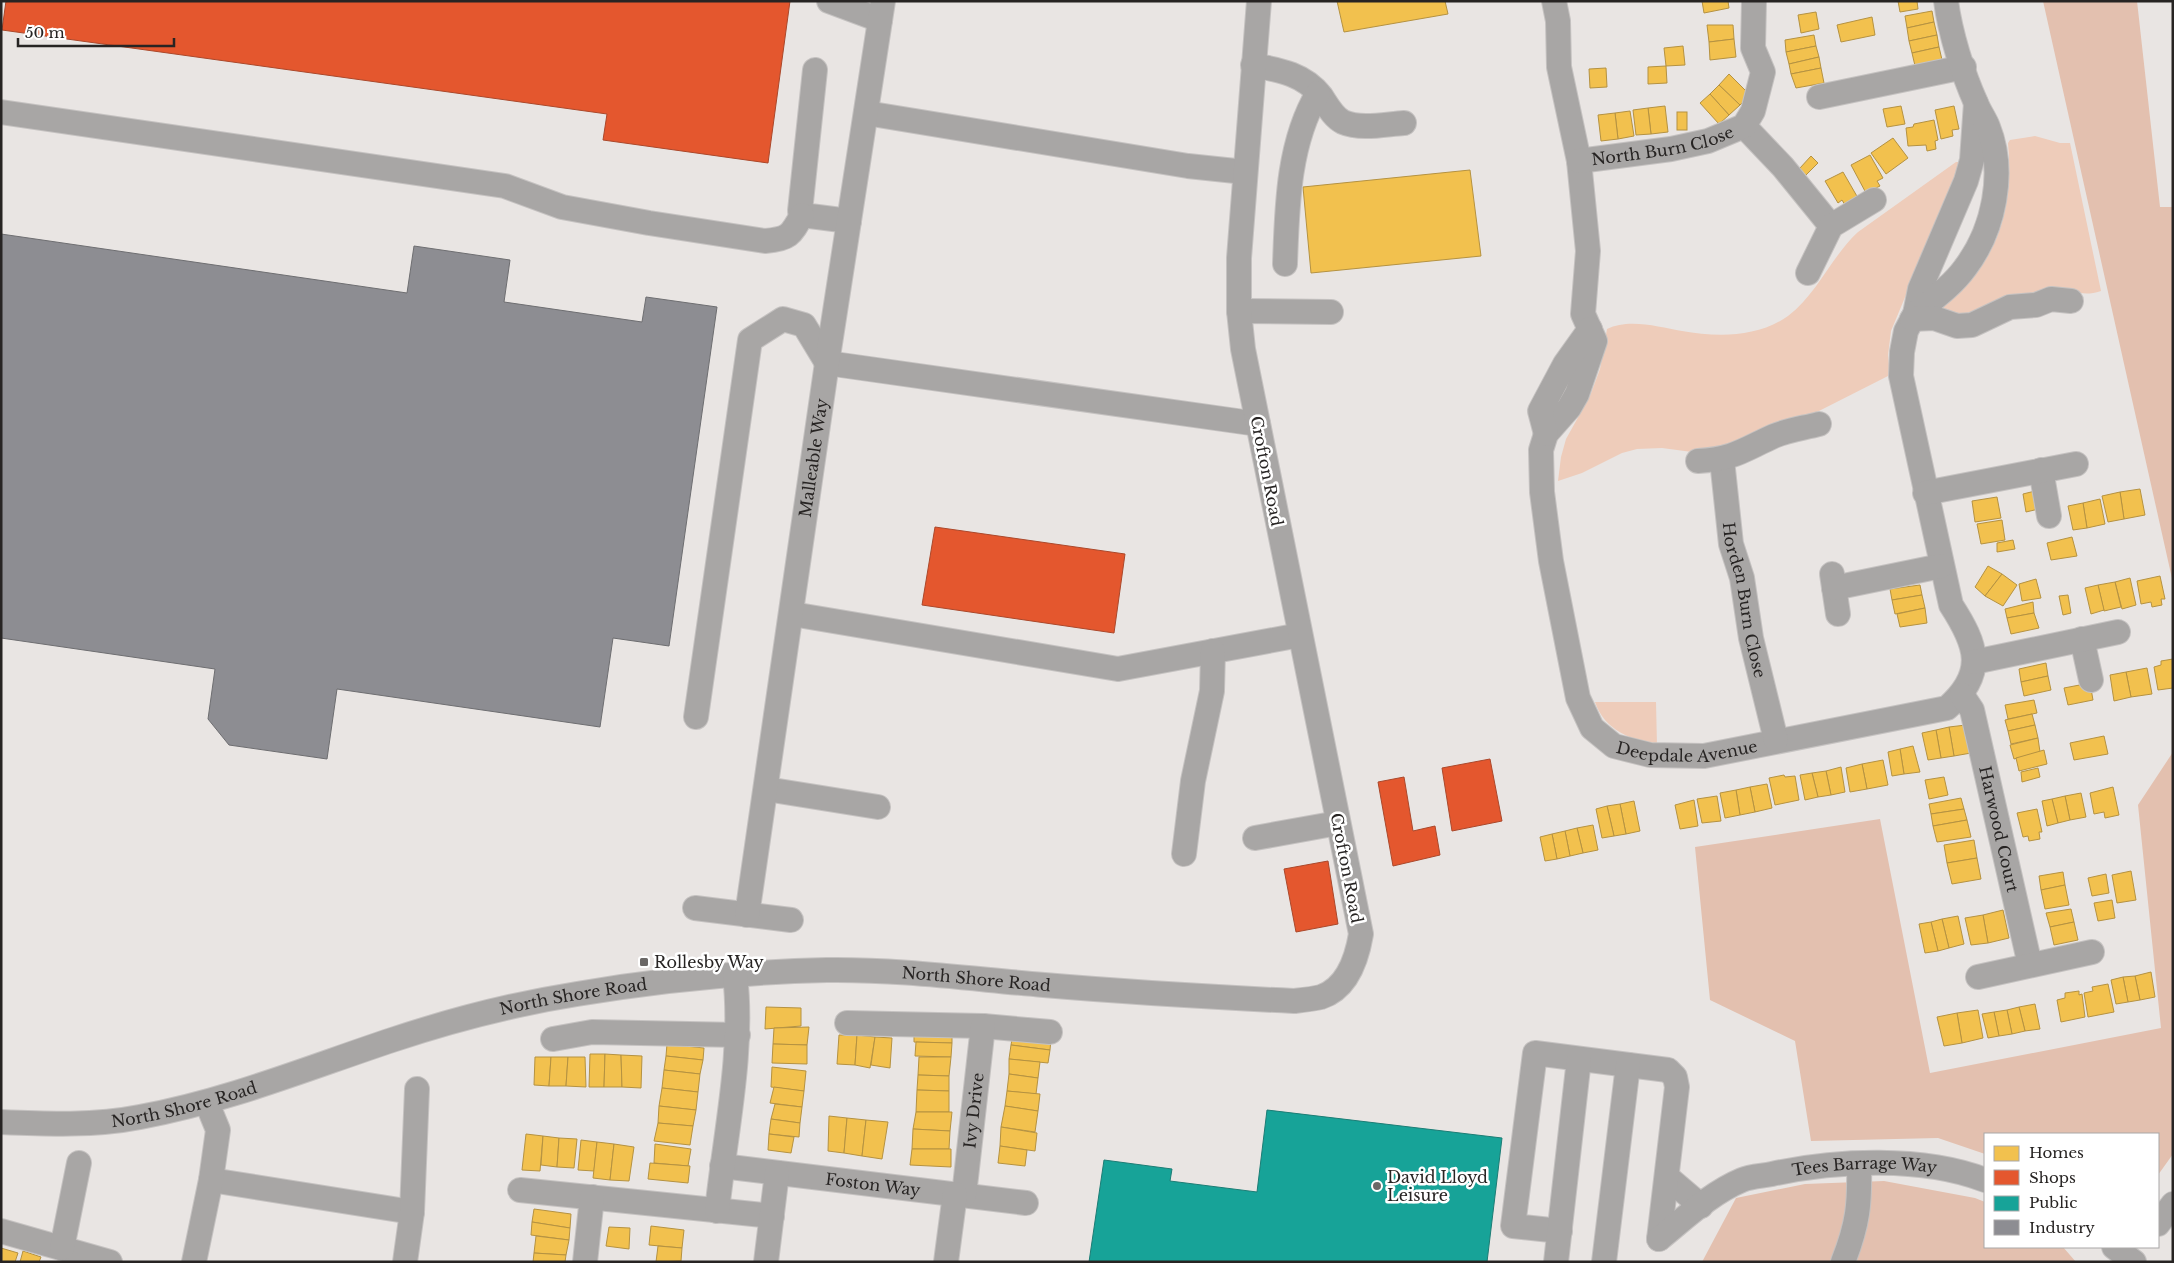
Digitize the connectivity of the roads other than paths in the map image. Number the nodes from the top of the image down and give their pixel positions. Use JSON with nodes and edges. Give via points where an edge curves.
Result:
{"nodes":[{"id":1,"x":829,"y":1,"type":"edge"},
{"id":2,"x":1259,"y":1,"type":"edge"},
{"id":3,"x":1554,"y":1,"type":"edge"},
{"id":4,"x":1754,"y":1,"type":"edge"},
{"id":5,"x":1946,"y":1,"type":"edge"},
{"id":6,"x":882,"y":11,"type":"edge"},
{"id":7,"x":1253,"y":65,"type":"junction"},
{"id":8,"x":1964,"y":67,"type":"junction"},
{"id":9,"x":815,"y":70,"type":"dead end"},
{"id":10,"x":1318,"y":93,"type":"junction"},
{"id":11,"x":1819,"y":97,"type":"dead end"},
{"id":12,"x":1976,"y":103,"type":"junction"},
{"id":13,"x":1,"y":112,"type":"edge"},
{"id":14,"x":866,"y":113,"type":"junction"},
{"id":15,"x":1404,"y":123,"type":"dead end"},
{"id":16,"x":1744,"y":126,"type":"junction"},
{"id":17,"x":1579,"y":161,"type":"junction"},
{"id":18,"x":1245,"y":172,"type":"junction"},
{"id":19,"x":1874,"y":200,"type":"dead end"},
{"id":20,"x":802,"y":215,"type":"junction"},
{"id":21,"x":849,"y":222,"type":"junction"},
{"id":22,"x":1831,"y":226,"type":"junction"},
{"id":23,"x":1285,"y":264,"type":"dead end"},
{"id":24,"x":1808,"y":273,"type":"dead end"},
{"id":25,"x":2071,"y":301,"type":"dead end"},
{"id":26,"x":1239,"y":311,"type":"junction"},
{"id":27,"x":1331,"y":312,"type":"dead end"},
{"id":28,"x":1914,"y":317,"type":"junction"},
{"id":29,"x":828,"y":363,"type":"junction"},
{"id":30,"x":1258,"y":424,"type":"junction"},
{"id":31,"x":1819,"y":424,"type":"dead end"},
{"id":32,"x":1722,"y":460,"type":"junction"},
{"id":33,"x":1698,"y":461,"type":"dead end"},
{"id":34,"x":2076,"y":464,"type":"dead end"},
{"id":35,"x":2041,"y":470,"type":"junction"},
{"id":36,"x":1925,"y":493,"type":"junction"},
{"id":37,"x":2050,"y":516,"type":"dead end"},
{"id":38,"x":1941,"y":566,"type":"junction"},
{"id":39,"x":792,"y":614,"type":"junction"},
{"id":40,"x":1838,"y":614,"type":"dead end"},
{"id":41,"x":2118,"y":632,"type":"dead end"},
{"id":42,"x":1300,"y":635,"type":"junction"},
{"id":43,"x":2082,"y":639,"type":"junction"},
{"id":44,"x":1206,"y":653,"type":"junction"},
{"id":45,"x":1974,"y":662,"type":"junction"},
{"id":46,"x":2091,"y":680,"type":"dead end"},
{"id":47,"x":1962,"y":695,"type":"junction"},
{"id":48,"x":696,"y":717,"type":"dead end"},
{"id":49,"x":1776,"y":740,"type":"junction"},
{"id":50,"x":766,"y":790,"type":"junction"},
{"id":51,"x":878,"y":807,"type":"dead end"},
{"id":52,"x":1338,"y":823,"type":"junction"},
{"id":53,"x":1255,"y":838,"type":"dead end"},
{"id":54,"x":1184,"y":854,"type":"dead end"},
{"id":55,"x":696,"y":908,"type":"dead end"},
{"id":56,"x":747,"y":915,"type":"junction"},
{"id":57,"x":791,"y":920,"type":"dead end"},
{"id":58,"x":1361,"y":934,"type":"joint"},
{"id":59,"x":2092,"y":952,"type":"dead end"},
{"id":60,"x":2030,"y":965,"type":"junction"},
{"id":61,"x":735,"y":975,"type":"junction"},
{"id":62,"x":1978,"y":977,"type":"dead end"},
{"id":63,"x":847,"y":1023,"type":"dead end"},
{"id":64,"x":983,"y":1026,"type":"junction"},
{"id":65,"x":1050,"y":1032,"type":"dead end"},
{"id":66,"x":738,"y":1035,"type":"junction"},
{"id":67,"x":553,"y":1039,"type":"dead end"},
{"id":68,"x":1579,"y":1058,"type":"junction"},
{"id":69,"x":1628,"y":1065,"type":"junction"},
{"id":70,"x":417,"y":1089,"type":"dead end"},
{"id":71,"x":207,"y":1103,"type":"junction"},
{"id":72,"x":1,"y":1122,"type":"edge"},
{"id":73,"x":79,"y":1163,"type":"dead end"},
{"id":74,"x":1859,"y":1164,"type":"junction"},
{"id":75,"x":722,"y":1166,"type":"junction"},
{"id":76,"x":777,"y":1173,"type":"junction"},
{"id":77,"x":1667,"y":1177,"type":"junction"},
{"id":78,"x":211,"y":1180,"type":"junction"},
{"id":79,"x":1984,"y":1180,"type":"edge"},
{"id":80,"x":520,"y":1190,"type":"dead end"},
{"id":81,"x":959,"y":1194,"type":"junction"},
{"id":82,"x":592,"y":1197,"type":"junction"},
{"id":83,"x":1026,"y":1203,"type":"dead end"},
{"id":84,"x":2173,"y":1204,"type":"edge"},
{"id":85,"x":1702,"y":1206,"type":"junction"},
{"id":86,"x":717,"y":1211,"type":"junction"},
{"id":87,"x":412,"y":1212,"type":"junction"},
{"id":88,"x":772,"y":1216,"type":"junction"},
{"id":89,"x":2159,"y":1223,"type":"edge"},
{"id":90,"x":1,"y":1231,"type":"edge"},
{"id":91,"x":1560,"y":1231,"type":"junction"},
{"id":92,"x":62,"y":1248,"type":"junction"},
{"id":93,"x":110,"y":1262,"type":"edge"},
{"id":94,"x":194,"y":1262,"type":"edge"},
{"id":95,"x":405,"y":1262,"type":"edge"},
{"id":96,"x":585,"y":1262,"type":"edge"},
{"id":97,"x":766,"y":1262,"type":"edge"},
{"id":98,"x":946,"y":1262,"type":"edge"},
{"id":99,"x":1556,"y":1262,"type":"edge"},
{"id":100,"x":1604,"y":1262,"type":"edge"},
{"id":101,"x":1843,"y":1262,"type":"edge"}],
"edges":[{"from":1,"to":6,"type":"street"},
{"from":2,"to":7,"type":"street","name":"Crofton Road"},
{"from":3,"to":17,"type":"street","via":[[1559,67]]},
{"from":4,"to":16,"type":"street","name":"North Burn Close","via":[[1753,48],[1763,72],[1754,110]]},
{"from":5,"to":8,"type":"street","via":[[1949,24]]},
{"from":6,"to":14,"type":"street","name":"Malleable Way"},
{"from":7,"to":10,"type":"street","via":[[1294,75]]},
{"from":7,"to":18,"type":"street","name":"Crofton Road"},
{"from":8,"to":11,"type":"street"},
{"from":8,"to":12,"type":"street"},
{"from":9,"to":20,"type":"street","via":[[799,204]]},
{"from":10,"to":15,"type":"street","via":[[1344,123]]},
{"from":10,"to":23,"type":"street","via":[[1307,112],[1298,143],[1289,198]]},
{"from":12,"to":28,"type":"street","via":[[1972,160],[1966,181],[1920,288]]},
{"from":12,"to":28,"type":"street","via":[[1989,127],[1996,159],[1994,204],[1987,228],[1965,268]]},
{"from":13,"to":20,"type":"street","via":[[505,186],[562,207],[765,241],[781,240],[791,234]]},
{"from":14,"to":18,"type":"street","via":[[1188,166]]},
{"from":14,"to":21,"type":"street","name":"Malleable Way"},
{"from":16,"to":17,"type":"street","name":"North Burn Close","via":[[1708,141],[1671,149]]},
{"from":16,"to":22,"type":"street","name":"North Burn Close","via":[[1783,167]]},
{"from":17,"to":49,"type":"street","name":"Deepdale Avenue","via":[[1588,251],[1584,314],[1590,329],[1549,390],[1540,411],[1546,434],[1542,450],[1542,492],[1551,561],[1578,698],[1592,728],[1614,746],[1650,755],[1704,756]]},
{"from":18,"to":26,"type":"street","name":"Crofton Road"},
{"from":19,"to":22,"type":"street"},
{"from":20,"to":21,"type":"street"},
{"from":21,"to":29,"type":"street","name":"Malleable Way"},
{"from":22,"to":24,"type":"street"},
{"from":25,"to":28,"type":"street","via":[[2051,298],[2036,305],[2010,308],[1972,325],[1957,326],[1934,318]]},
{"from":26,"to":27,"type":"street"},
{"from":26,"to":30,"type":"street","name":"Crofton Road"},
{"from":28,"to":36,"type":"street","via":[[1906,331],[1901,376]]},
{"from":29,"to":30,"type":"street"},
{"from":29,"to":39,"type":"street","name":"Malleable Way"},
{"from":29,"to":48,"type":"street","via":[[804,325],[783,319],[750,340]]},
{"from":30,"to":42,"type":"street","name":"Crofton Road"},
{"from":31,"to":32,"type":"street","via":[[1775,436]]},
{"from":32,"to":33,"type":"street"},
{"from":32,"to":49,"type":"street","name":"Horden Burn Close","via":[[1731,544],[1742,578],[1751,638]]},
{"from":34,"to":35,"type":"street"},
{"from":35,"to":36,"type":"street"},
{"from":35,"to":37,"type":"street"},
{"from":36,"to":38,"type":"street"},
{"from":38,"to":40,"type":"street","via":[[1833,580]]},
{"from":38,"to":45,"type":"street","via":[[1951,605],[1967,629]]},
{"from":39,"to":44,"type":"street","via":[[1118,669]]},
{"from":39,"to":50,"type":"street","name":"Malleable Way"},
{"from":41,"to":43,"type":"street"},
{"from":42,"to":44,"type":"street"},
{"from":42,"to":52,"type":"street","name":"Crofton Road"},
{"from":43,"to":45,"type":"street"},
{"from":43,"to":46,"type":"street"},
{"from":44,"to":54,"type":"street","via":[[1212,691],[1193,781]]},
{"from":45,"to":47,"type":"street"},
{"from":47,"to":49,"type":"street","name":"Deepdale Avenue","via":[[1947,708]]},
{"from":47,"to":60,"type":"street","name":"Harwood Court","via":[[1972,710]]},
{"from":50,"to":51,"type":"street"},
{"from":50,"to":56,"type":"street","name":"Malleable Way"},
{"from":52,"to":53,"type":"street"},
{"from":52,"to":58,"type":"street","name":"Crofton Road"},
{"from":55,"to":56,"type":"street"},
{"from":56,"to":57,"type":"street"},
{"from":58,"to":61,"type":"street","name":"North Shore Road","via":[[1356,960],[1343,982],[1322,996],[1294,1001],[924,974],[829,970]]},
{"from":59,"to":60,"type":"street"},
{"from":60,"to":62,"type":"street"},
{"from":61,"to":66,"type":"street"},
{"from":61,"to":71,"type":"street","name":"North Shore Road","via":[[577,994],[475,1015]]},
{"from":63,"to":64,"type":"street"},
{"from":64,"to":65,"type":"street"},
{"from":64,"to":81,"type":"street","name":"Ivy Drive"},
{"from":66,"to":67,"type":"street","via":[[592,1032]]},
{"from":66,"to":75,"type":"street"},
{"from":68,"to":69,"type":"street"},
{"from":68,"to":91,"type":"street"},
{"from":68,"to":91,"type":"street","via":[[1535,1053],[1513,1226]]},
{"from":69,"to":77,"type":"street","via":[[1668,1070],[1675,1077],[1677,1087]]},
{"from":69,"to":100,"type":"street"},
{"from":70,"to":87,"type":"street"},
{"from":71,"to":72,"type":"street","name":"North Shore Road","via":[[136,1118],[59,1124]]},
{"from":71,"to":78,"type":"street","via":[[218,1130]]},
{"from":73,"to":92,"type":"street"},
{"from":74,"to":79,"type":"street","name":"Tees Barrage Way","via":[[1911,1165],[1970,1174]]},
{"from":74,"to":85,"type":"street","name":"Tees Barrage Way","via":[[1798,1168],[1743,1180]]},
{"from":74,"to":101,"type":"street","via":[[1860,1204]]},
{"from":75,"to":76,"type":"street","name":"Foston Way"},
{"from":75,"to":86,"type":"street"},
{"from":76,"to":81,"type":"street","name":"Foston Way"},
{"from":76,"to":88,"type":"street"},
{"from":77,"to":85,"type":"street"},
{"from":77,"to":85,"type":"street","name":"Tees Barrage Way","via":[[1659,1239]]},
{"from":78,"to":87,"type":"street"},
{"from":78,"to":94,"type":"street"},
{"from":80,"to":82,"type":"street"},
{"from":81,"to":83,"type":"street","name":"Foston Way"},
{"from":81,"to":98,"type":"street","name":"Ivy Drive"},
{"from":82,"to":86,"type":"street"},
{"from":82,"to":96,"type":"street"},
{"from":84,"to":89,"type":"street"},
{"from":86,"to":88,"type":"street"},
{"from":87,"to":95,"type":"street"},
{"from":88,"to":97,"type":"street"},
{"from":90,"to":92,"type":"street"},
{"from":91,"to":99,"type":"street"},
{"from":92,"to":93,"type":"street"}]}
